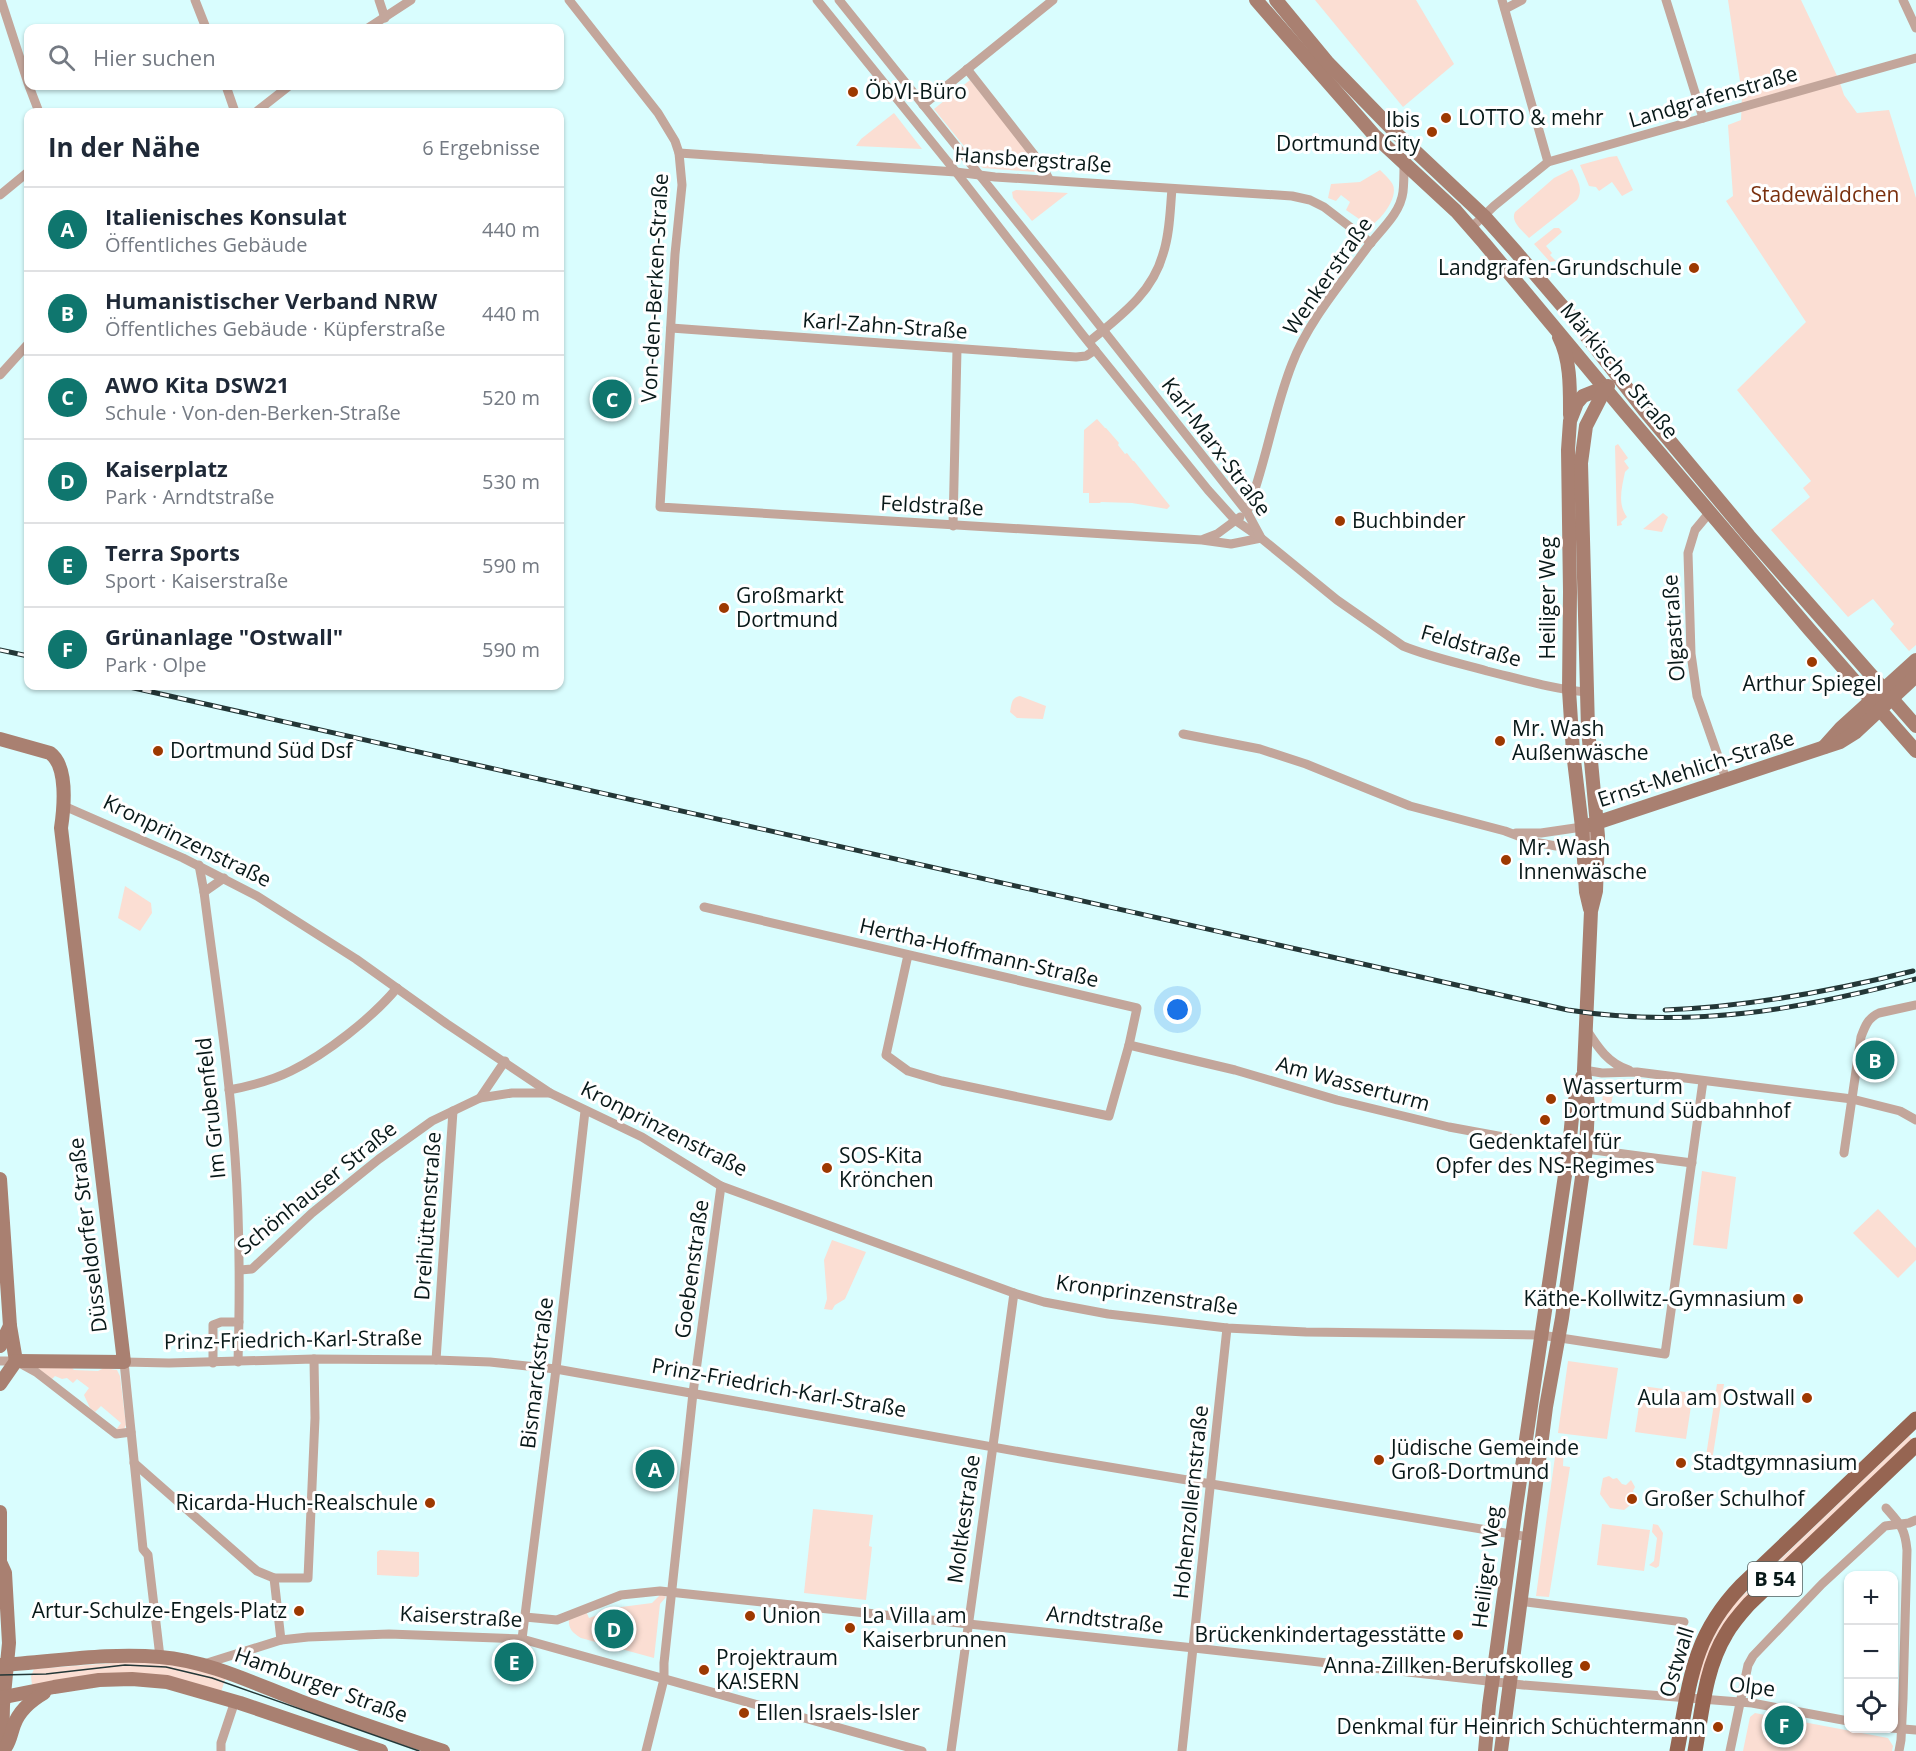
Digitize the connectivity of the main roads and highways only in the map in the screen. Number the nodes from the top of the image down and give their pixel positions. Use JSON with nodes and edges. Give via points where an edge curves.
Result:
{"nodes":[{"id":1,"x":1256,"y":0,"type":"edge"},
{"id":2,"x":1276,"y":0,"type":"edge"},
{"id":3,"x":1554,"y":327,"type":"junction"},
{"id":4,"x":1619,"y":378,"type":"junction"},
{"id":5,"x":1605,"y":389,"type":"junction"},
{"id":6,"x":1570,"y":421,"type":"junction"},
{"id":7,"x":1916,"y":660,"type":"edge"},
{"id":8,"x":1916,"y":676,"type":"edge"},
{"id":9,"x":1887,"y":694,"type":"junction"},
{"id":10,"x":1875,"y":704,"type":"junction"},
{"id":11,"x":1916,"y":726,"type":"edge"},
{"id":12,"x":0,"y":739,"type":"edge"},
{"id":13,"x":1916,"y":751,"type":"edge"},
{"id":14,"x":1597,"y":824,"type":"junction"},
{"id":15,"x":1582,"y":827,"type":"junction"},
{"id":16,"x":1591,"y":911,"type":"junction"},
{"id":17,"x":1584,"y":1070,"type":"junction"},
{"id":18,"x":0,"y":1179,"type":"edge"},
{"id":19,"x":10,"y":1326,"type":"junction"},
{"id":20,"x":0,"y":1346,"type":"edge"},
{"id":21,"x":16,"y":1361,"type":"junction"},
{"id":22,"x":124,"y":1362,"type":"joint"},
{"id":23,"x":0,"y":1384,"type":"edge"},
{"id":24,"x":1916,"y":1419,"type":"edge"},
{"id":25,"x":1916,"y":1445,"type":"edge"},
{"id":26,"x":0,"y":1512,"type":"edge"},
{"id":27,"x":0,"y":1562,"type":"edge"},
{"id":28,"x":4,"y":1665,"type":"edge"},
{"id":29,"x":2,"y":1683,"type":"edge"},
{"id":30,"x":54,"y":1687,"type":"junction"},
{"id":31,"x":2,"y":1698,"type":"edge"},
{"id":32,"x":1,"y":1751,"type":"edge"},
{"id":33,"x":381,"y":1751,"type":"edge"},
{"id":34,"x":443,"y":1751,"type":"edge"},
{"id":35,"x":1485,"y":1751,"type":"edge"},
{"id":36,"x":1501,"y":1751,"type":"edge"},
{"id":37,"x":1677,"y":1751,"type":"edge"},
{"id":38,"x":1695,"y":1751,"type":"edge"}],
"edges":[{"from":1,"to":3,"type":"main road","name":"Märkische Straße","via":[[1375,136],[1456,211]]},
{"from":2,"to":4,"type":"main road","name":"Märkische Straße","via":[[1328,63],[1484,216]]},
{"from":3,"to":5,"type":"main road","name":"Märkische Straße"},
{"from":3,"to":6,"type":"main road","via":[[1564,348],[1570,380]]},
{"from":4,"to":5,"type":"main road","name":"Heiliger Weg"},
{"from":4,"to":9,"type":"main road","name":"Märkische Straße","via":[[1754,543]]},
{"from":5,"to":6,"type":"main road","name":"Heiliger Weg","via":[[1583,396]]},
{"from":5,"to":10,"type":"main road","name":"Märkische Straße"},
{"from":5,"to":14,"type":"main road","name":"Heiliger Weg","via":[[1586,426],[1581,463],[1588,729]]},
{"from":6,"to":15,"type":"main road","name":"Heiliger Weg","via":[[1569,690]]},
{"from":7,"to":9,"type":"main road"},
{"from":8,"to":9,"type":"main road"},
{"from":9,"to":10,"type":"main road","name":"Ernst-Mehlich-Straße"},
{"from":9,"to":11,"type":"main road","name":"Märkische Straße"},
{"from":10,"to":13,"type":"main road","name":"Märkische Straße"},
{"from":10,"to":14,"type":"main road","name":"Ernst-Mehlich-Straße","via":[[1850,736],[1823,748]]},
{"from":12,"to":22,"type":"main road","name":"Düsseldorfer Straße","via":[[50,753],[60,764],[62,831]]},
{"from":14,"to":15,"type":"main road","name":"Ernst-Mehlich-Straße"},
{"from":14,"to":16,"type":"main road","name":"Heiliger Weg","via":[[1596,891]]},
{"from":15,"to":16,"type":"main road","name":"Heiliger Weg"},
{"from":16,"to":17,"type":"main road","name":"Heiliger Weg"},
{"from":17,"to":35,"type":"main road","name":"Heiliger Weg","via":[[1574,1107]]},
{"from":17,"to":36,"type":"main road","name":"Heiliger Weg","via":[[1588,1106],[1586,1149],[1547,1398]]},
{"from":18,"to":19,"type":"main road"},
{"from":19,"to":20,"type":"main road"},
{"from":19,"to":21,"type":"main road"},
{"from":21,"to":22,"type":"main road","name":"Prinz-Friedrich-Karl-Straße"},
{"from":21,"to":23,"type":"main road"},
{"from":24,"to":37,"type":"main road","name":"Ostwall","number":"B 54","via":[[1728,1599],[1700,1645]]},
{"from":25,"to":38,"type":"main road","name":"Ostwall","number":"B 54","via":[[1735,1620],[1709,1676]]},
{"from":26,"to":27,"type":"main road"},
{"from":27,"to":28,"type":"main road","via":[[5,1573],[9,1643]]},
{"from":28,"to":29,"type":"main road"},
{"from":28,"to":34,"type":"main road","name":"Hamburger Straße","via":[[112,1656],[183,1660]]},
{"from":29,"to":31,"type":"main road"},
{"from":30,"to":31,"type":"main road"},
{"from":30,"to":32,"type":"main road","via":[[28,1704],[18,1716],[9,1744]]},
{"from":30,"to":33,"type":"main road","name":"Hamburger Straße","via":[[99,1680],[167,1682]]},
{"from":31,"to":32,"type":"main road"}]}
